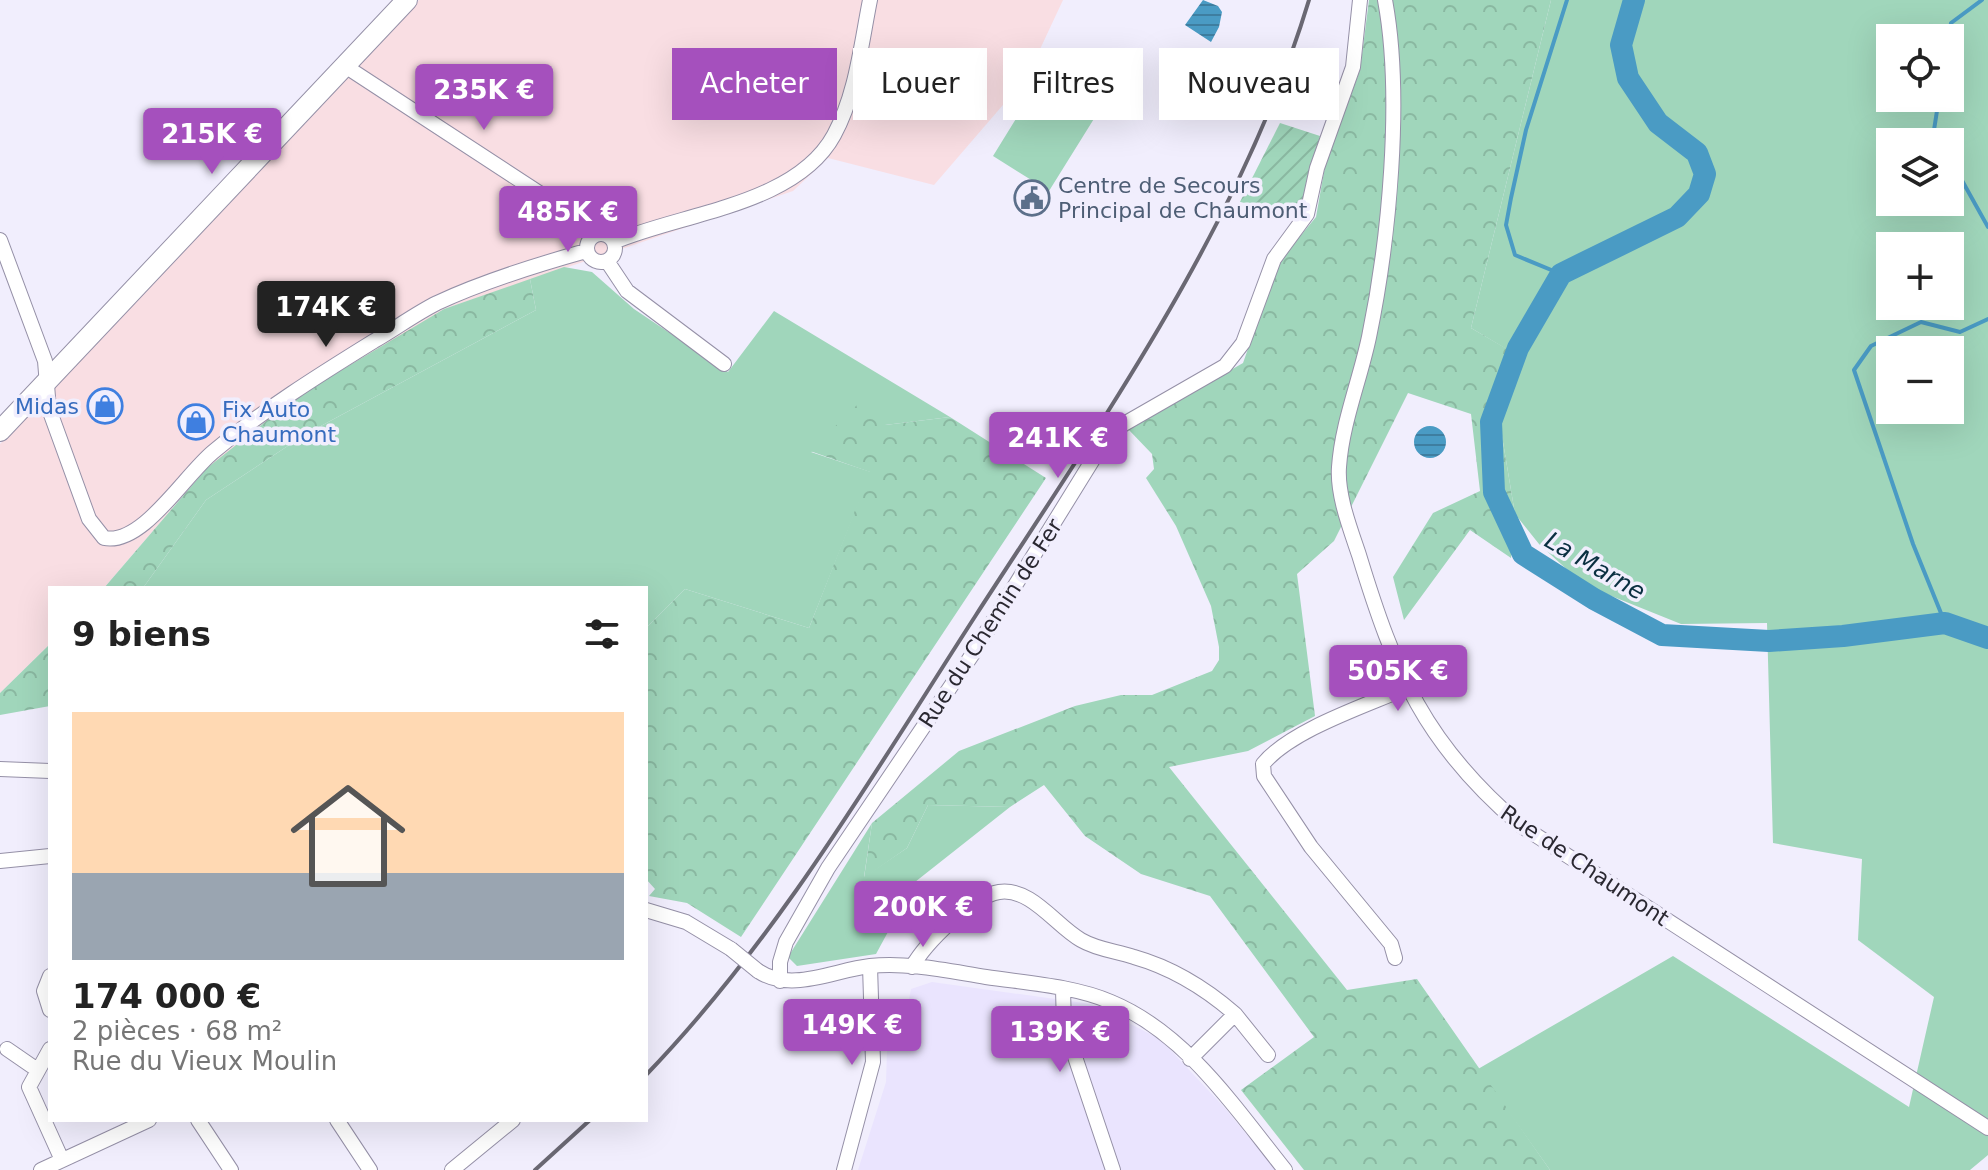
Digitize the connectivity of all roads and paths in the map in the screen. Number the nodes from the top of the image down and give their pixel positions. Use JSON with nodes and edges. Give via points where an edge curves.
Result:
{"nodes":[{"id":1,"x":407,"y":0,"type":"edge"},
{"id":2,"x":870,"y":0,"type":"edge"},
{"id":3,"x":1360,"y":0,"type":"edge"},
{"id":4,"x":1385,"y":0,"type":"edge"},
{"id":5,"x":345,"y":66,"type":"junction"},
{"id":6,"x":592,"y":236,"type":"junction"},
{"id":7,"x":0,"y":240,"type":"edge"},
{"id":8,"x":614,"y":242,"type":"junction"},
{"id":9,"x":586,"y":251,"type":"junction"},
{"id":10,"x":607,"y":261,"type":"junction"},
{"id":11,"x":724,"y":364,"type":"dead end"},
{"id":12,"x":49,"y":380,"type":"junction"},
{"id":13,"x":0,"y":431,"type":"edge"},
{"id":14,"x":1406,"y":688,"type":"junction"},
{"id":15,"x":0,"y":769,"type":"edge"},
{"id":16,"x":48,"y":771,"type":"edge"},
{"id":17,"x":48,"y":856,"type":"edge"},
{"id":18,"x":0,"y":861,"type":"edge"},
{"id":19,"x":648,"y":911,"type":"edge"},
{"id":20,"x":1395,"y":958,"type":"dead end"},
{"id":21,"x":870,"y":966,"type":"junction"},
{"id":22,"x":912,"y":967,"type":"junction"},
{"id":23,"x":48,"y":981,"type":"edge"},
{"id":24,"x":780,"y":981,"type":"junction"},
{"id":25,"x":1063,"y":990,"type":"junction"},
{"id":26,"x":48,"y":1004,"type":"edge"},
{"id":27,"x":1235,"y":1014,"type":"junction"},
{"id":28,"x":7,"y":1049,"type":"dead end"},
{"id":29,"x":48,"y":1052,"type":"edge"},
{"id":30,"x":1268,"y":1055,"type":"dead end"},
{"id":31,"x":1190,"y":1059,"type":"junction"},
{"id":32,"x":36,"y":1069,"type":"junction"},
{"id":33,"x":145,"y":1122,"type":"edge"},
{"id":34,"x":199,"y":1122,"type":"edge"},
{"id":35,"x":338,"y":1122,"type":"edge"},
{"id":36,"x":511,"y":1122,"type":"edge"},
{"id":37,"x":1988,"y":1128,"type":"edge"},
{"id":38,"x":62,"y":1160,"type":"junction"},
{"id":39,"x":41,"y":1170,"type":"edge"},
{"id":40,"x":231,"y":1170,"type":"edge"},
{"id":41,"x":370,"y":1170,"type":"edge"},
{"id":42,"x":452,"y":1170,"type":"edge"},
{"id":43,"x":844,"y":1170,"type":"edge"},
{"id":44,"x":1113,"y":1170,"type":"edge"},
{"id":45,"x":1285,"y":1170,"type":"edge"}],
"edges":[{"from":1,"to":5,"type":"street"},
{"from":2,"to":8,"type":"street","via":[[846,107],[835,134],[810,167],[783,185]]},
{"from":3,"to":24,"type":"street","name":"Rue du Chemin de Fer","via":[[1353,67],[1317,168],[1307,214],[1274,259],[1243,343],[1225,366],[1105,440],[974,652],[828,868],[786,942]]},
{"from":4,"to":14,"type":"street","name":"Rue de Chaumont","via":[[1392,100],[1383,255],[1339,476],[1364,572]]},
{"from":5,"to":6,"type":"street","via":[[576,217]]},
{"from":5,"to":12,"type":"street"},
{"from":6,"to":8,"type":"street","via":[[605,234]]},
{"from":6,"to":9,"type":"street"},
{"from":7,"to":12,"type":"street"},
{"from":8,"to":10,"type":"street","via":[[614,254]]},
{"from":9,"to":10,"type":"street","via":[[594,261]]},
{"from":9,"to":12,"type":"street","via":[[436,304],[250,423],[211,454],[135,533],[117,541],[104,538],[89,519],[49,409]]},
{"from":10,"to":11,"type":"street","via":[[627,291]]},
{"from":12,"to":13,"type":"street"},
{"from":14,"to":20,"type":"street","via":[[1273,751],[1263,764],[1264,776],[1311,847],[1391,944]]},
{"from":14,"to":37,"type":"street","name":"Rue de Chaumont","via":[[1456,763],[1520,825]]},
{"from":15,"to":16,"type":"street"},
{"from":17,"to":18,"type":"street"},
{"from":19,"to":24,"type":"street","bridge":true,"via":[[686,922]]},
{"from":21,"to":22,"type":"street"},
{"from":21,"to":24,"type":"street"},
{"from":21,"to":43,"type":"street","via":[[873,1062]]},
{"from":22,"to":25,"type":"street"},
{"from":22,"to":27,"type":"street","via":[[932,939],[970,908],[1008,891],[1027,898],[1082,940],[1192,981]]},
{"from":23,"to":26,"type":"street","via":[[44,991]]},
{"from":25,"to":31,"type":"street","via":[[1111,1002],[1155,1027]]},
{"from":25,"to":44,"type":"street","via":[[1064,1024]]},
{"from":27,"to":30,"type":"street"},
{"from":27,"to":31,"type":"street"},
{"from":28,"to":32,"type":"street"},
{"from":29,"to":32,"type":"street"},
{"from":31,"to":45,"type":"street"},
{"from":32,"to":38,"type":"street","via":[[29,1087]]},
{"from":33,"to":38,"type":"street"},
{"from":34,"to":40,"type":"street"},
{"from":35,"to":41,"type":"street"},
{"from":36,"to":42,"type":"street"},
{"from":38,"to":39,"type":"street"}]}
